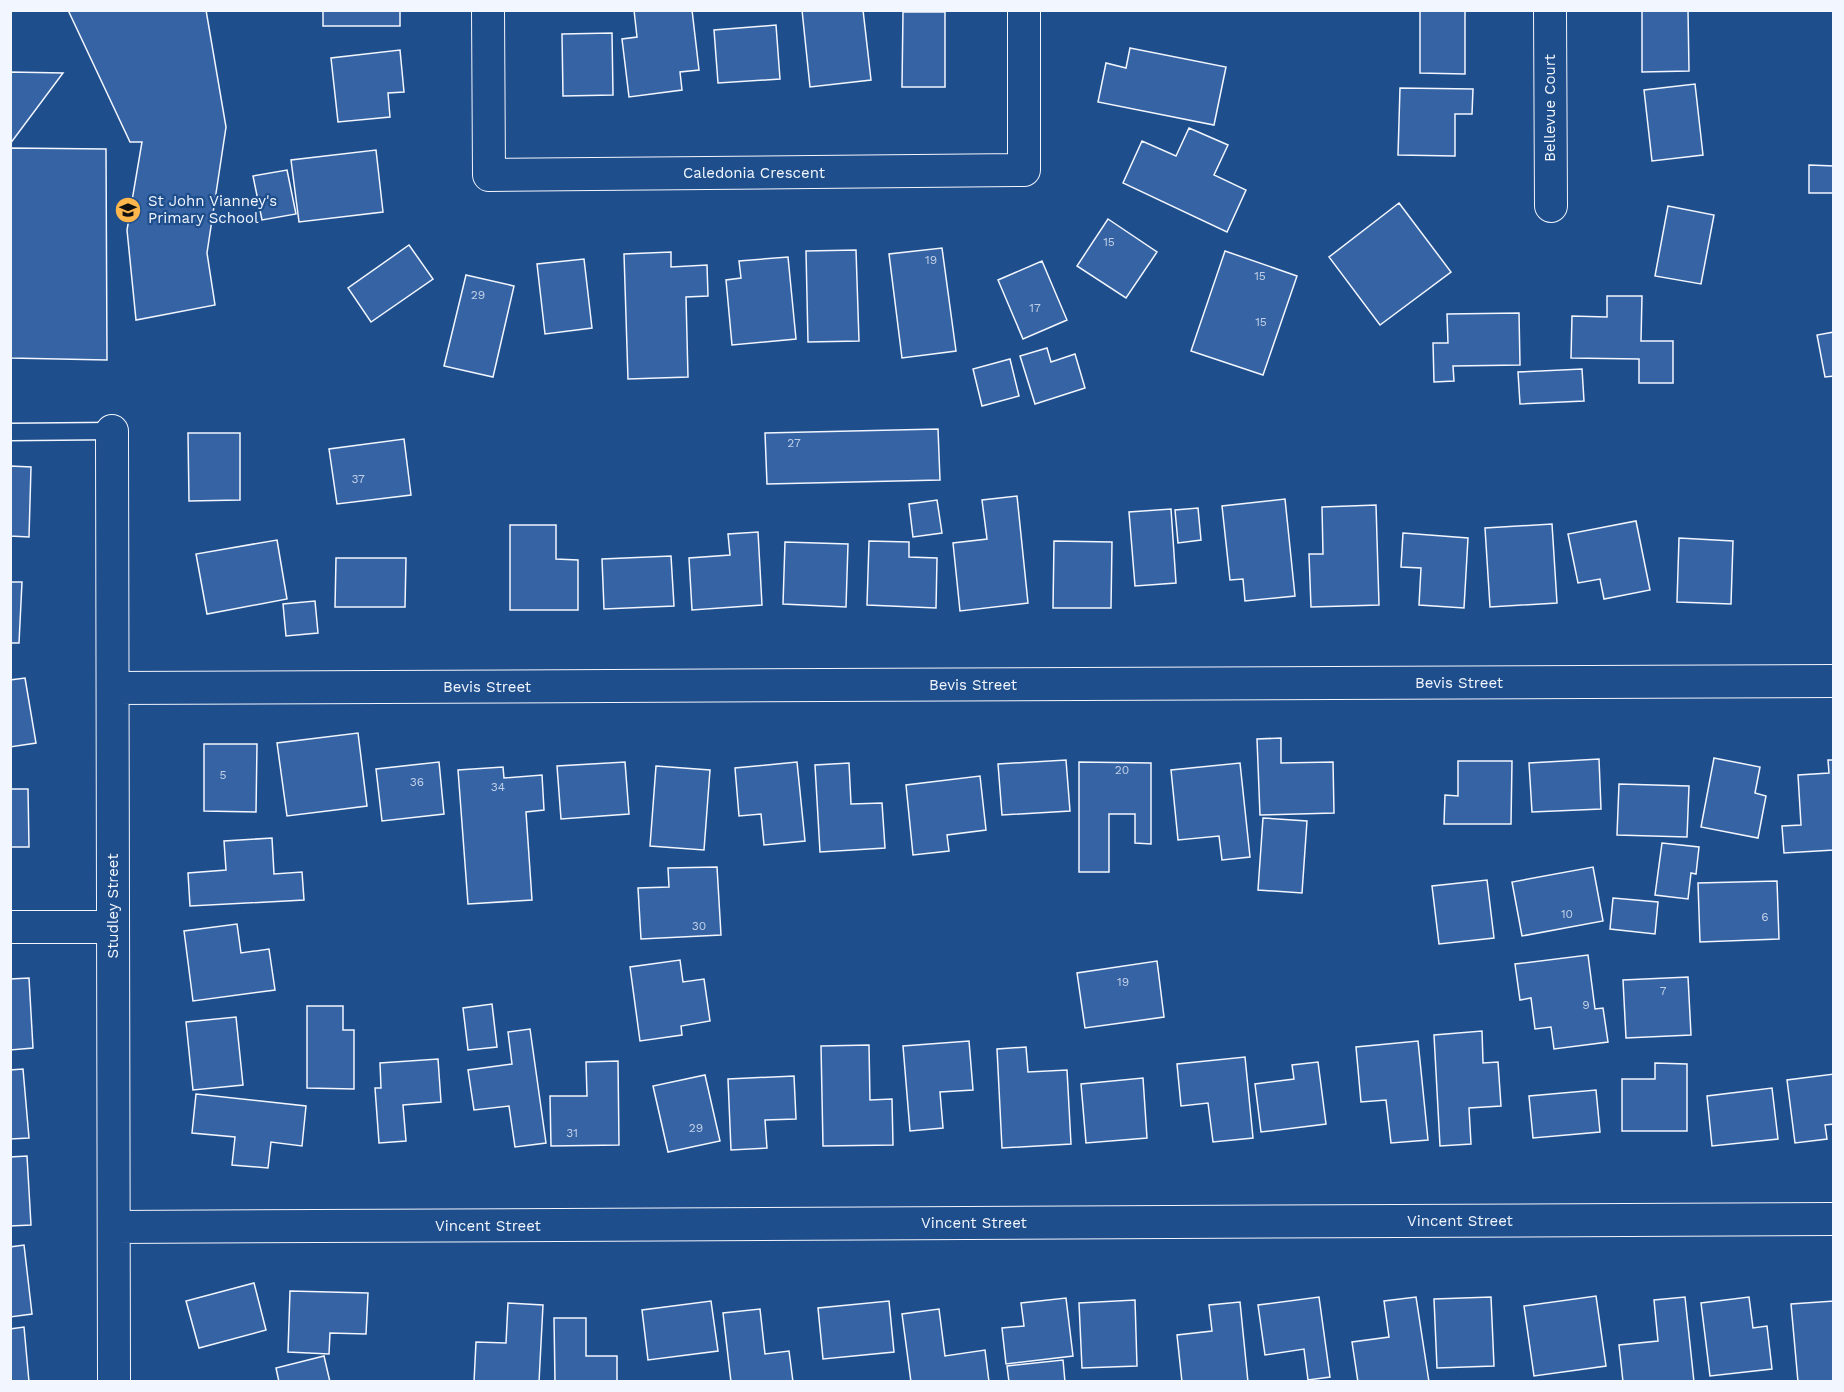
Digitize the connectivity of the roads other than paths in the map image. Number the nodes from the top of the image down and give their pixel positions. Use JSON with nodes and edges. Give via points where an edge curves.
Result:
{"nodes":[{"id":1,"x":489,"y":10,"type":"edge"},
{"id":2,"x":1024,"y":10,"type":"edge"},
{"id":3,"x":1550,"y":10,"type":"edge"},
{"id":4,"x":1551,"y":206,"type":"dead end"},
{"id":5,"x":112,"y":431,"type":"joint"},
{"id":6,"x":10,"y":432,"type":"edge"},
{"id":7,"x":1833,"y":681,"type":"edge"},
{"id":8,"x":112,"y":688,"type":"junction"},
{"id":9,"x":10,"y":927,"type":"edge"},
{"id":10,"x":113,"y":927,"type":"junction"},
{"id":11,"x":1833,"y":1219,"type":"edge"},
{"id":12,"x":114,"y":1227,"type":"junction"},
{"id":13,"x":114,"y":1382,"type":"edge"}],
"edges":[{"from":1,"to":2,"type":"street","name":"Caledonia Crescent","via":[[489,175],[501,175],[1024,170]]},
{"from":3,"to":4,"type":"street","name":"Bellevue Court"},
{"from":5,"to":6,"type":"lane"},
{"from":5,"to":8,"type":"street","name":"Studley Street"},
{"from":7,"to":8,"type":"street","name":"Bevis Street"},
{"from":8,"to":10,"type":"street","name":"Studley Street"},
{"from":9,"to":10,"type":"street"},
{"from":10,"to":12,"type":"street","name":"Studley Street"},
{"from":11,"to":12,"type":"street","name":"Vincent Street"},
{"from":12,"to":13,"type":"street","name":"Studley Street"}]}
